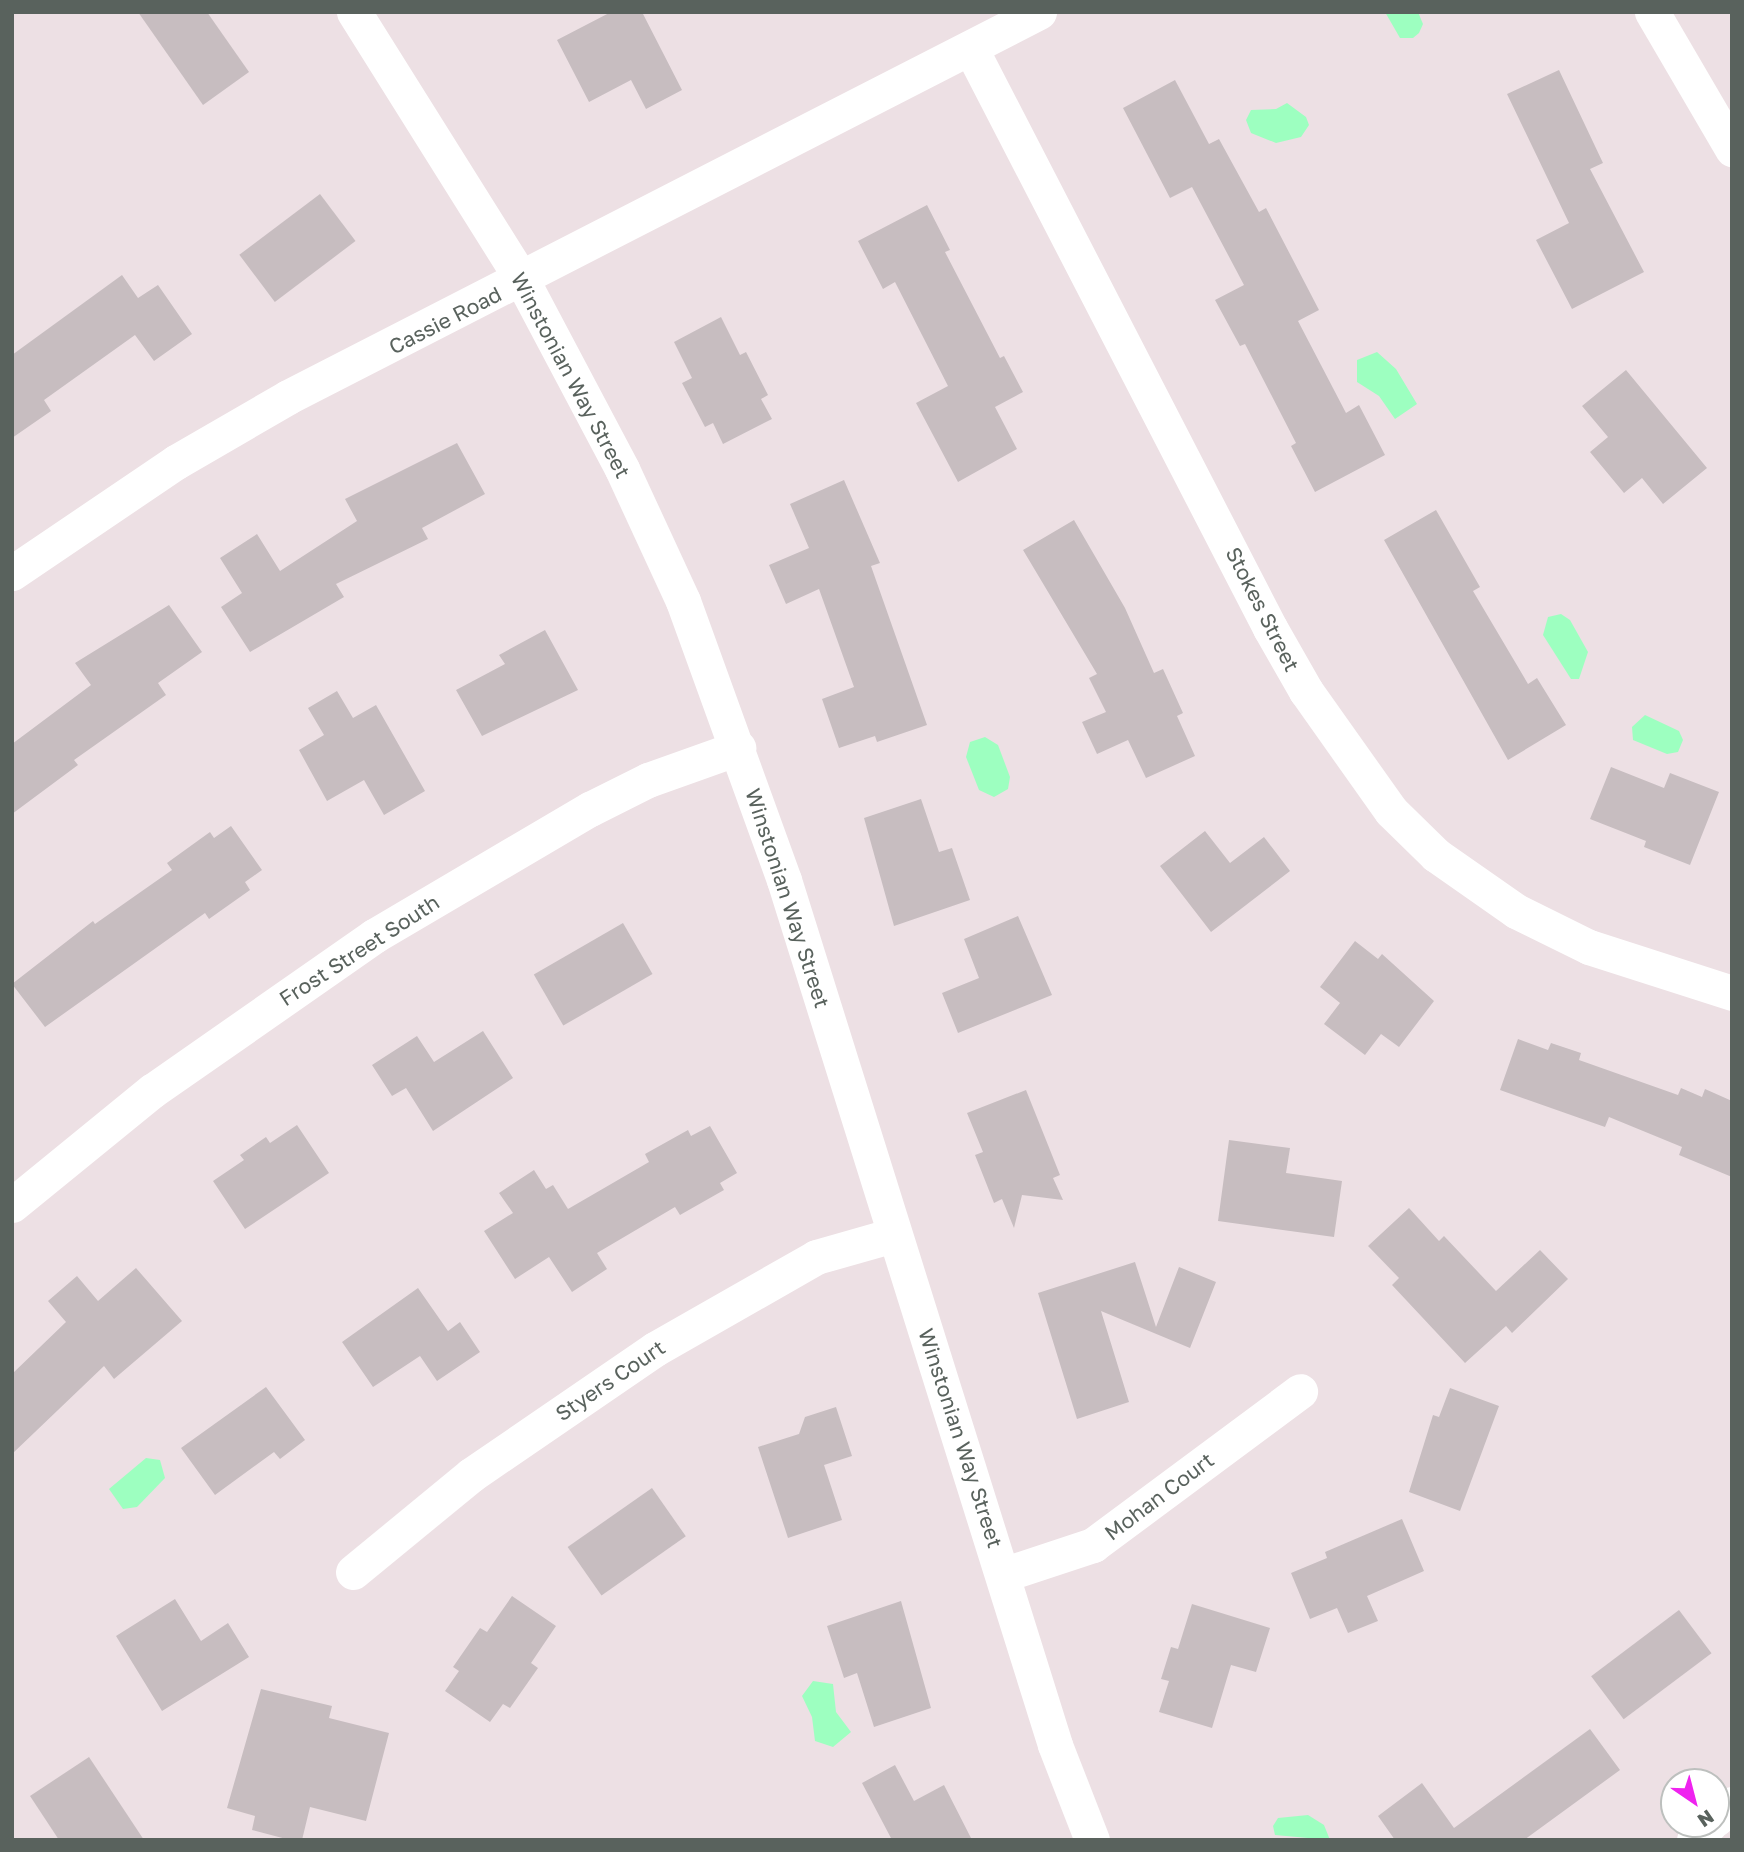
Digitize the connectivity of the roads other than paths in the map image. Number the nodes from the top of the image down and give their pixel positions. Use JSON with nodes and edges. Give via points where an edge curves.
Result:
{"nodes":[{"id":1,"x":354,"y":12,"type":"edge"},
{"id":2,"x":1039,"y":12,"type":"edge"},
{"id":3,"x":1652,"y":12,"type":"edge"},
{"id":4,"x":971,"y":49,"type":"junction"},
{"id":5,"x":1732,"y":149,"type":"edge"},
{"id":6,"x":522,"y":280,"type":"junction"},
{"id":7,"x":12,"y":573,"type":"edge"},
{"id":8,"x":738,"y":748,"type":"junction"},
{"id":9,"x":1732,"y":993,"type":"edge"},
{"id":10,"x":12,"y":1205,"type":"edge"},
{"id":11,"x":894,"y":1235,"type":"junction"},
{"id":12,"x":1300,"y":1391,"type":"dead end"},
{"id":13,"x":353,"y":1572,"type":"dead end"},
{"id":14,"x":1005,"y":1574,"type":"junction"},
{"id":15,"x":1092,"y":1840,"type":"edge"}],
"edges":[{"from":1,"to":6,"type":"street","name":"Winstonian Way Street"},
{"from":2,"to":4,"type":"street","name":"Cassie Road"},
{"from":3,"to":5,"type":"street"},
{"from":4,"to":6,"type":"street","name":"Cassie Road"},
{"from":4,"to":9,"type":"street","name":"Stokes Street","via":[[1270,628],[1306,691],[1391,811],[1436,855],[1516,911],[1589,947]]},
{"from":6,"to":7,"type":"street","name":"Cassie Road","via":[[288,397],[176,462]]},
{"from":6,"to":8,"type":"street","name":"Winstonian Way Street","via":[[622,469],[684,601]]},
{"from":8,"to":10,"type":"street","name":"Frost Street South","via":[[648,780],[590,809],[374,936],[152,1091]]},
{"from":8,"to":11,"type":"street","name":"Winstonian Way Street","via":[[784,880]]},
{"from":11,"to":13,"type":"street","name":"Styers Court","via":[[816,1257],[655,1349],[471,1475]]},
{"from":11,"to":14,"type":"street","name":"Winstonian Way Street"},
{"from":12,"to":14,"type":"street","name":"Mohan Court","via":[[1093,1545]]},
{"from":14,"to":15,"type":"street","name":"Winstonian Way Street","via":[[1055,1745]]}]}
